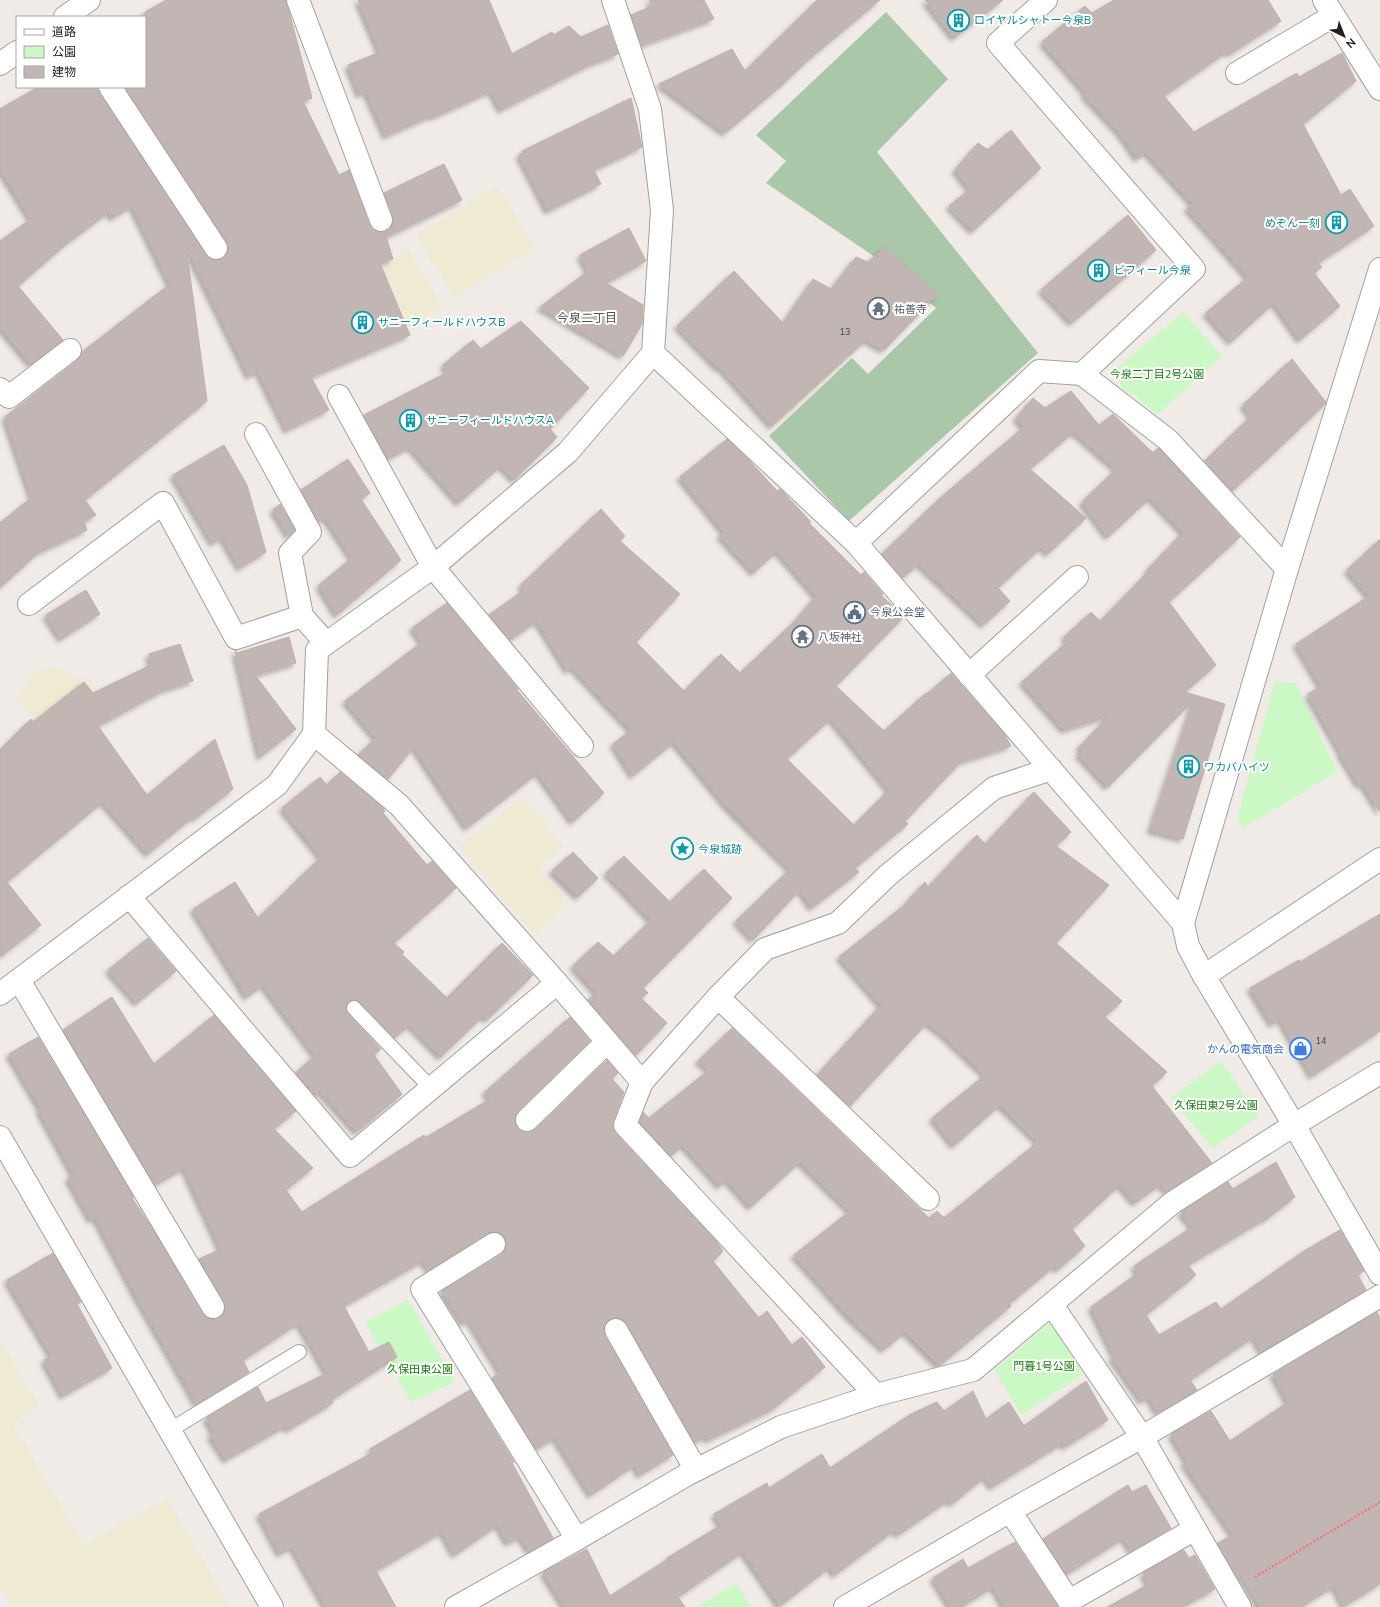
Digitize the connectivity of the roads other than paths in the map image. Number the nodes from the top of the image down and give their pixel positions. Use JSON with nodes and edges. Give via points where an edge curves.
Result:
{"nodes":[{"id":1,"x":89,"y":0,"type":"edge"},
{"id":2,"x":298,"y":0,"type":"edge"},
{"id":3,"x":613,"y":0,"type":"edge"},
{"id":4,"x":1046,"y":0,"type":"edge"},
{"id":5,"x":1328,"y":8,"type":"edge"},
{"id":6,"x":66,"y":16,"type":"edge"},
{"id":7,"x":1236,"y":73,"type":"dead end"},
{"id":8,"x":111,"y":88,"type":"edge"},
{"id":9,"x":1380,"y":89,"type":"edge"},
{"id":10,"x":380,"y":220,"type":"dead end"},
{"id":11,"x":216,"y":248,"type":"dead end"},
{"id":12,"x":1380,"y":269,"type":"edge"},
{"id":13,"x":70,"y":350,"type":"dead end"},
{"id":14,"x":654,"y":353,"type":"junction"},
{"id":15,"x":1082,"y":374,"type":"junction"},
{"id":16,"x":0,"y":389,"type":"edge"},
{"id":17,"x":339,"y":396,"type":"dead end"},
{"id":18,"x":256,"y":434,"type":"dead end"},
{"id":19,"x":856,"y":543,"type":"junction"},
{"id":20,"x":433,"y":567,"type":"junction"},
{"id":21,"x":1287,"y":569,"type":"junction"},
{"id":22,"x":1077,"y":577,"type":"dead end"},
{"id":23,"x":29,"y":604,"type":"dead end"},
{"id":24,"x":302,"y":616,"type":"junction"},
{"id":25,"x":326,"y":643,"type":"junction"},
{"id":26,"x":969,"y":675,"type":"junction"},
{"id":27,"x":314,"y":734,"type":"junction"},
{"id":28,"x":582,"y":746,"type":"dead end"},
{"id":29,"x":1051,"y":770,"type":"junction"},
{"id":30,"x":1380,"y":859,"type":"edge"},
{"id":31,"x":129,"y":896,"type":"junction"},
{"id":32,"x":1183,"y":923,"type":"junction"},
{"id":33,"x":1204,"y":976,"type":"junction"},
{"id":34,"x":19,"y":980,"type":"junction"},
{"id":35,"x":557,"y":983,"type":"junction"},
{"id":36,"x":0,"y":994,"type":"edge"},
{"id":37,"x":718,"y":997,"type":"junction"},
{"id":38,"x":354,"y":1008,"type":"dead end"},
{"id":39,"x":607,"y":1042,"type":"junction"},
{"id":40,"x":1380,"y":1074,"type":"edge"},
{"id":41,"x":642,"y":1082,"type":"junction"},
{"id":42,"x":431,"y":1088,"type":"junction"},
{"id":43,"x":527,"y":1120,"type":"dead end"},
{"id":44,"x":1294,"y":1125,"type":"junction"},
{"id":45,"x":0,"y":1137,"type":"edge"},
{"id":46,"x":928,"y":1199,"type":"dead end"},
{"id":47,"x":494,"y":1244,"type":"dead end"},
{"id":48,"x":1380,"y":1274,"type":"edge"},
{"id":49,"x":1380,"y":1296,"type":"edge"},
{"id":50,"x":1052,"y":1305,"type":"junction"},
{"id":51,"x":213,"y":1307,"type":"dead end"},
{"id":52,"x":616,"y":1330,"type":"dead end"},
{"id":53,"x":299,"y":1352,"type":"dead end"},
{"id":54,"x":876,"y":1395,"type":"junction"},
{"id":55,"x":170,"y":1430,"type":"junction"},
{"id":56,"x":1142,"y":1437,"type":"junction"},
{"id":57,"x":696,"y":1470,"type":"junction"},
{"id":58,"x":1010,"y":1511,"type":"junction"},
{"id":59,"x":1195,"y":1529,"type":"junction"},
{"id":60,"x":577,"y":1539,"type":"junction"},
{"id":61,"x":1235,"y":1599,"type":"edge"},
{"id":62,"x":1065,"y":1604,"type":"edge"},
{"id":63,"x":272,"y":1607,"type":"edge"},
{"id":64,"x":456,"y":1607,"type":"edge"},
{"id":65,"x":845,"y":1607,"type":"edge"}],
"edges":[{"from":1,"to":6,"type":"street"},
{"from":2,"to":10,"type":"street"},
{"from":3,"to":14,"type":"street","via":[[650,109],[662,210]]},
{"from":4,"to":15,"type":"street","via":[[998,43],[1194,269]]},
{"from":5,"to":7,"type":"street"},
{"from":5,"to":9,"type":"street"},
{"from":8,"to":11,"type":"street"},
{"from":12,"to":21,"type":"street"},
{"from":13,"to":16,"type":"street","via":[[9,398]]},
{"from":14,"to":19,"type":"street"},
{"from":14,"to":20,"type":"street","via":[[568,452]]},
{"from":15,"to":19,"type":"street","via":[[1039,371]]},
{"from":15,"to":21,"type":"street","via":[[1168,440]]},
{"from":17,"to":20,"type":"street"},
{"from":18,"to":24,"type":"street","via":[[310,532],[290,553]]},
{"from":19,"to":26,"type":"street"},
{"from":20,"to":25,"type":"street"},
{"from":20,"to":28,"type":"street"},
{"from":21,"to":32,"type":"street"},
{"from":22,"to":26,"type":"street"},
{"from":23,"to":24,"type":"street","via":[[163,504],[236,638]]},
{"from":24,"to":25,"type":"street"},
{"from":25,"to":27,"type":"street","via":[[317,650]]},
{"from":26,"to":29,"type":"street"},
{"from":27,"to":31,"type":"street","via":[[277,785]]},
{"from":27,"to":35,"type":"street","via":[[399,805]]},
{"from":29,"to":32,"type":"street"},
{"from":29,"to":37,"type":"street","via":[[994,788],[888,875],[838,922],[765,949]]},
{"from":30,"to":33,"type":"street"},
{"from":31,"to":34,"type":"street"},
{"from":31,"to":42,"type":"street","via":[[350,1156]]},
{"from":32,"to":33,"type":"street","via":[[1188,946]]},
{"from":33,"to":44,"type":"street"},
{"from":34,"to":36,"type":"street"},
{"from":34,"to":51,"type":"street"},
{"from":35,"to":39,"type":"street"},
{"from":35,"to":42,"type":"street"},
{"from":37,"to":41,"type":"street"},
{"from":37,"to":46,"type":"street"},
{"from":38,"to":42,"type":"lane"},
{"from":39,"to":41,"type":"street"},
{"from":39,"to":43,"type":"street"},
{"from":40,"to":44,"type":"street"},
{"from":41,"to":54,"type":"street","via":[[625,1126]]},
{"from":44,"to":48,"type":"street"},
{"from":44,"to":50,"type":"street","via":[[1172,1203]]},
{"from":45,"to":55,"type":"street"},
{"from":47,"to":60,"type":"street","via":[[422,1289]]},
{"from":49,"to":56,"type":"street"},
{"from":50,"to":54,"type":"street","via":[[973,1370]]},
{"from":50,"to":56,"type":"street"},
{"from":52,"to":57,"type":"street"},
{"from":53,"to":55,"type":"lane"},
{"from":54,"to":57,"type":"street","via":[[781,1427]]},
{"from":55,"to":63,"type":"street"},
{"from":56,"to":58,"type":"street"},
{"from":56,"to":59,"type":"street"},
{"from":57,"to":60,"type":"street"},
{"from":58,"to":62,"type":"street"},
{"from":58,"to":65,"type":"street"},
{"from":59,"to":61,"type":"street"},
{"from":59,"to":62,"type":"street"},
{"from":60,"to":64,"type":"street"}]}
